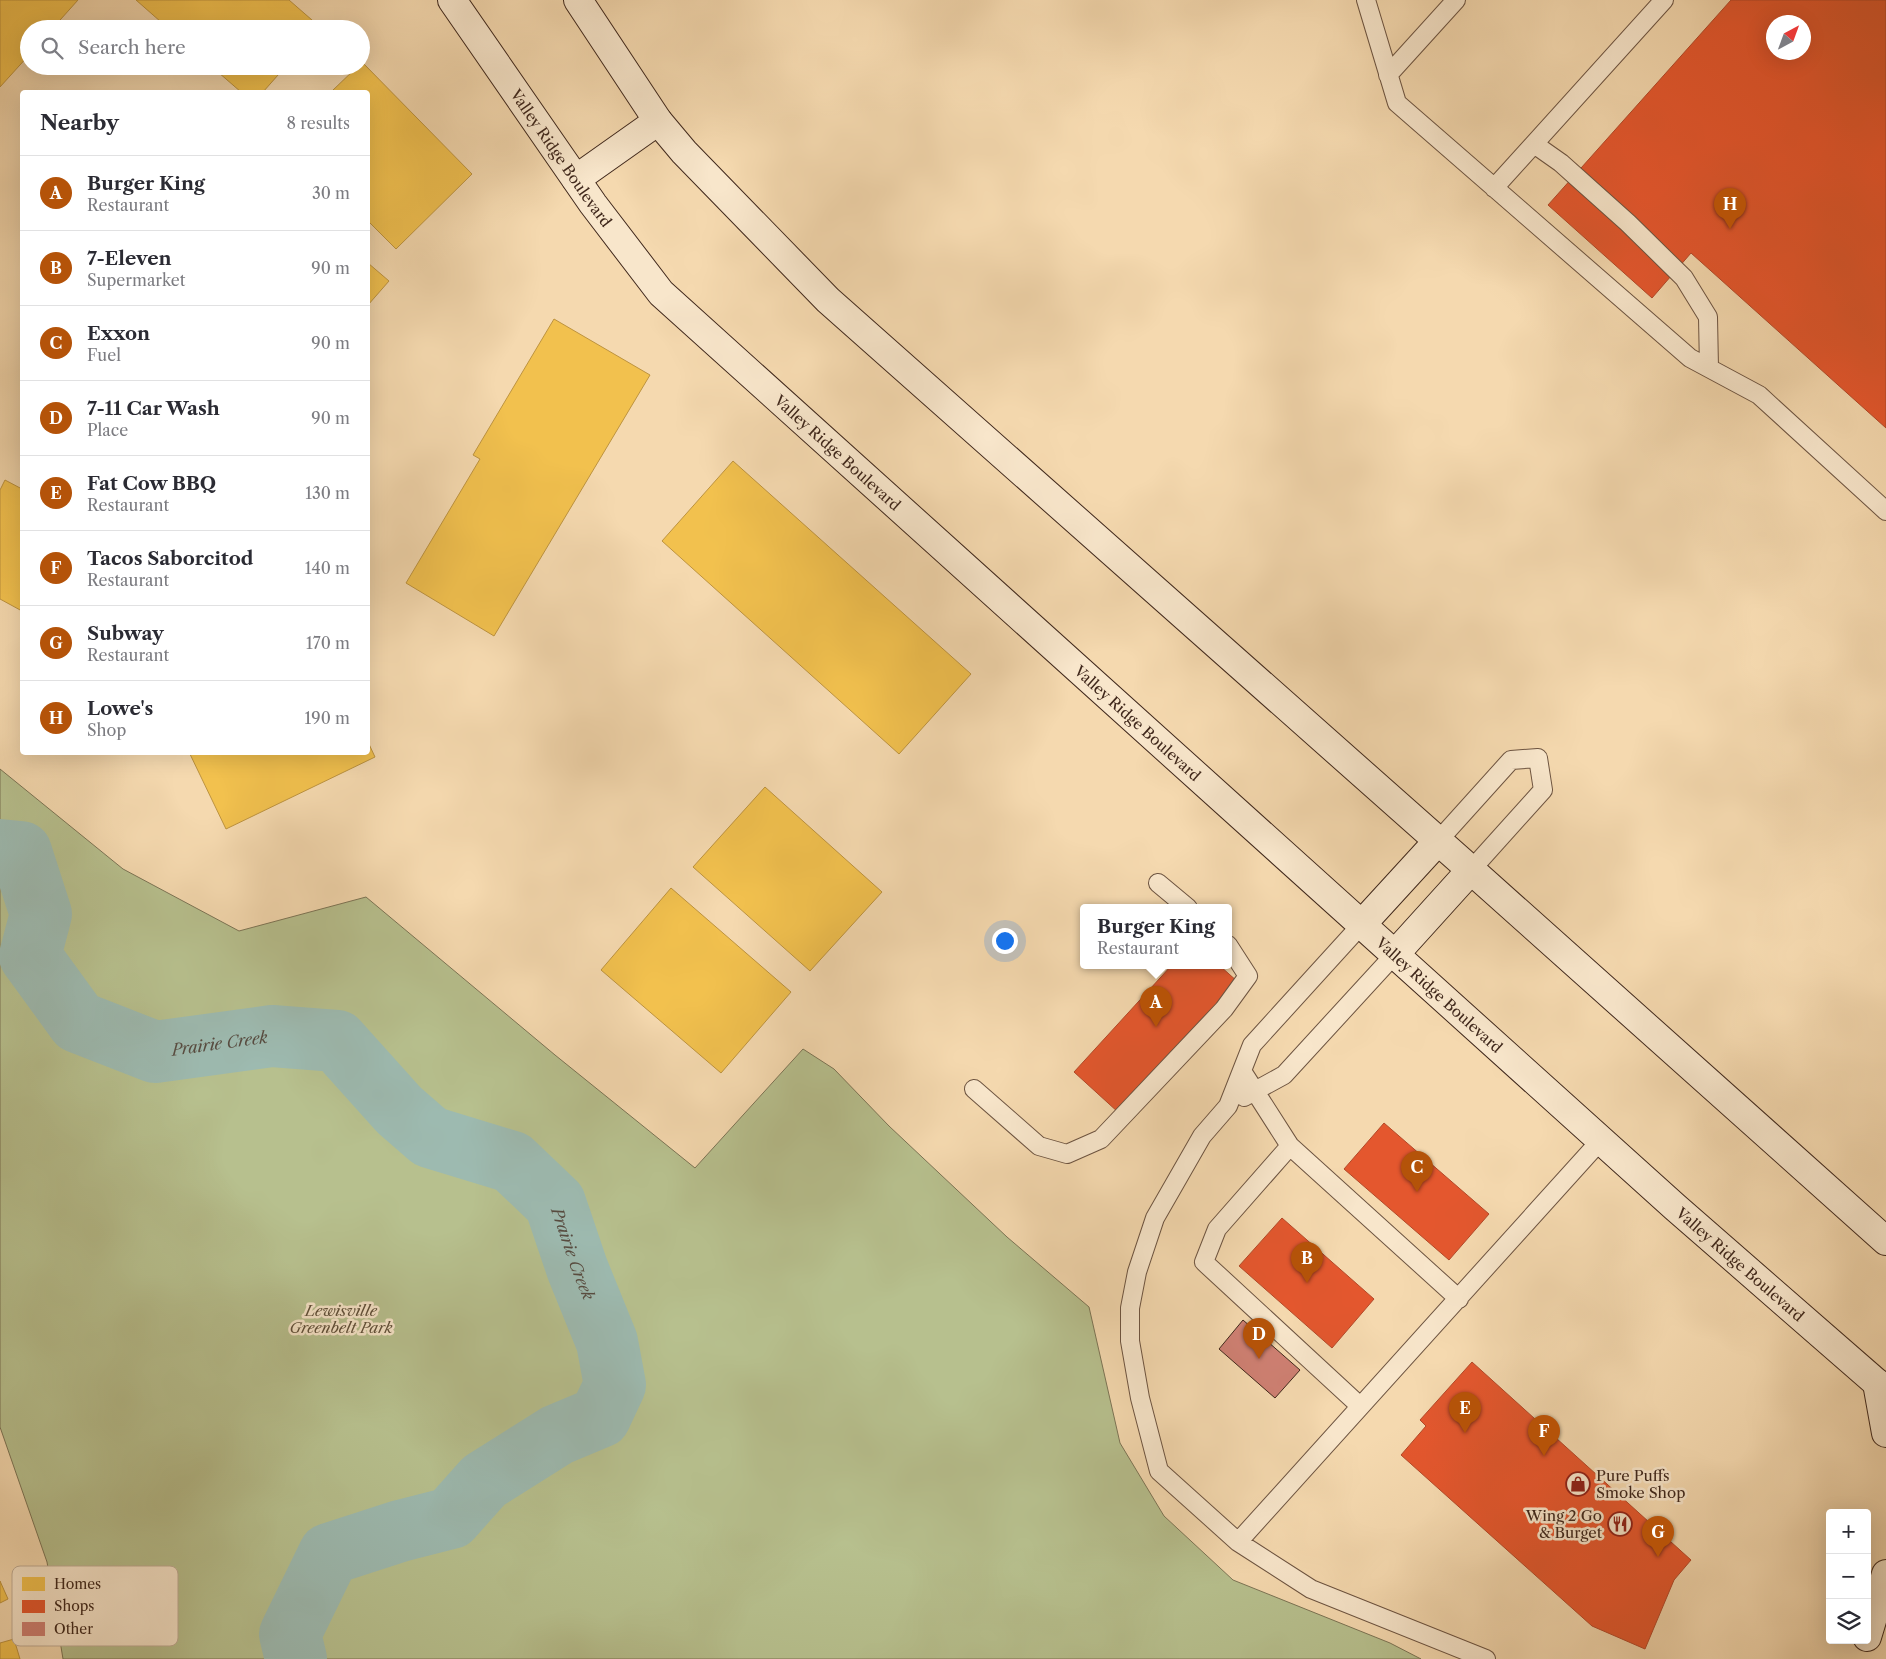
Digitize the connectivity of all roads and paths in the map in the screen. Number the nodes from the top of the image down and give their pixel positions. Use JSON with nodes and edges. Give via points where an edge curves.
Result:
{"nodes":[{"id":1,"x":452,"y":0,"type":"edge"},
{"id":2,"x":578,"y":0,"type":"edge"},
{"id":3,"x":1366,"y":0,"type":"edge"},
{"id":4,"x":1456,"y":0,"type":"edge"},
{"id":5,"x":1664,"y":0,"type":"edge"},
{"id":6,"x":1388,"y":75,"type":"junction"},
{"id":7,"x":658,"y":121,"type":"junction"},
{"id":8,"x":1534,"y":144,"type":"junction"},
{"id":9,"x":576,"y":179,"type":"junction"},
{"id":10,"x":1494,"y":188,"type":"junction"},
{"id":11,"x":1709,"y":368,"type":"junction"},
{"id":12,"x":1886,"y":511,"type":"edge"},
{"id":13,"x":1438,"y":841,"type":"junction"},
{"id":14,"x":1471,"y":870,"type":"junction"},
{"id":15,"x":1158,"y":882,"type":"dead end"},
{"id":16,"x":1183,"y":904,"type":"edge"},
{"id":17,"x":1362,"y":924,"type":"junction"},
{"id":18,"x":1232,"y":951,"type":"edge"},
{"id":19,"x":1395,"y":954,"type":"junction"},
{"id":20,"x":1242,"y":1071,"type":"junction"},
{"id":21,"x":974,"y":1089,"type":"dead end"},
{"id":22,"x":1254,"y":1092,"type":"junction"},
{"id":23,"x":1228,"y":1106,"type":"junction"},
{"id":24,"x":1601,"y":1140,"type":"junction"},
{"id":25,"x":1290,"y":1146,"type":"junction"},
{"id":26,"x":1886,"y":1241,"type":"edge"},
{"id":27,"x":1459,"y":1299,"type":"junction"},
{"id":28,"x":1882,"y":1387,"type":"edge"},
{"id":29,"x":1360,"y":1406,"type":"junction"},
{"id":30,"x":1886,"y":1434,"type":"edge"},
{"id":31,"x":1238,"y":1542,"type":"junction"},
{"id":32,"x":1886,"y":1574,"type":"edge"},
{"id":33,"x":1886,"y":1622,"type":"edge"},
{"id":34,"x":1871,"y":1625,"type":"edge"},
{"id":35,"x":1871,"y":1635,"type":"edge"},
{"id":36,"x":1865,"y":1644,"type":"edge"},
{"id":37,"x":1479,"y":1658,"type":"edge"},
{"id":38,"x":1861,"y":1659,"type":"edge"}],
"edges":[{"from":1,"to":9,"type":"main road","name":"Valley Ridge Boulevard"},
{"from":2,"to":7,"type":"main road"},
{"from":3,"to":6,"type":"lane"},
{"from":4,"to":6,"type":"lane"},
{"from":5,"to":8,"type":"lane"},
{"from":6,"to":10,"type":"lane","via":[[1397,103]]},
{"from":7,"to":9,"type":"main road"},
{"from":7,"to":13,"type":"main road","via":[[828,300]]},
{"from":8,"to":10,"type":"lane"},
{"from":8,"to":11,"type":"lane","via":[[1628,223],[1684,278],[1708,317]]},
{"from":9,"to":17,"type":"main road","name":"Valley Ridge Boulevard","via":[[661,293]]},
{"from":10,"to":11,"type":"lane","via":[[1690,358]]},
{"from":11,"to":12,"type":"lane","via":[[1759,395]]},
{"from":13,"to":14,"type":"main road"},
{"from":13,"to":14,"type":"lane","via":[[1511,760],[1538,758],[1543,790]]},
{"from":13,"to":17,"type":"main road"},
{"from":14,"to":19,"type":"main road"},
{"from":14,"to":26,"type":"main road"},
{"from":15,"to":16,"type":"lane"},
{"from":17,"to":19,"type":"main road","name":"Valley Ridge Boulevard"},
{"from":17,"to":20,"type":"lane","via":[[1252,1045]]},
{"from":18,"to":21,"type":"lane","via":[[1248,976],[1224,1009],[1101,1138],[1067,1154],[1038,1146]]},
{"from":19,"to":22,"type":"lane","via":[[1284,1075]]},
{"from":19,"to":24,"type":"main road","name":"Valley Ridge Boulevard"},
{"from":20,"to":22,"type":"lane"},
{"from":20,"to":23,"type":"lane"},
{"from":22,"to":23,"type":"lane"},
{"from":22,"to":25,"type":"lane"},
{"from":23,"to":31,"type":"lane","via":[[1202,1136],[1155,1218],[1137,1272],[1130,1308],[1130,1342],[1140,1398],[1159,1471]]},
{"from":24,"to":27,"type":"lane"},
{"from":24,"to":28,"type":"main road","name":"Valley Ridge Boulevard"},
{"from":25,"to":27,"type":"lane"},
{"from":25,"to":29,"type":"lane","via":[[1217,1229],[1204,1262]]},
{"from":27,"to":29,"type":"lane"},
{"from":28,"to":30,"type":"main road"},
{"from":29,"to":31,"type":"lane"},
{"from":31,"to":37,"type":"lane","via":[[1311,1589]]},
{"from":32,"to":34,"type":"main road"},
{"from":33,"to":35,"type":"main road"},
{"from":36,"to":38,"type":"main road"}]}
